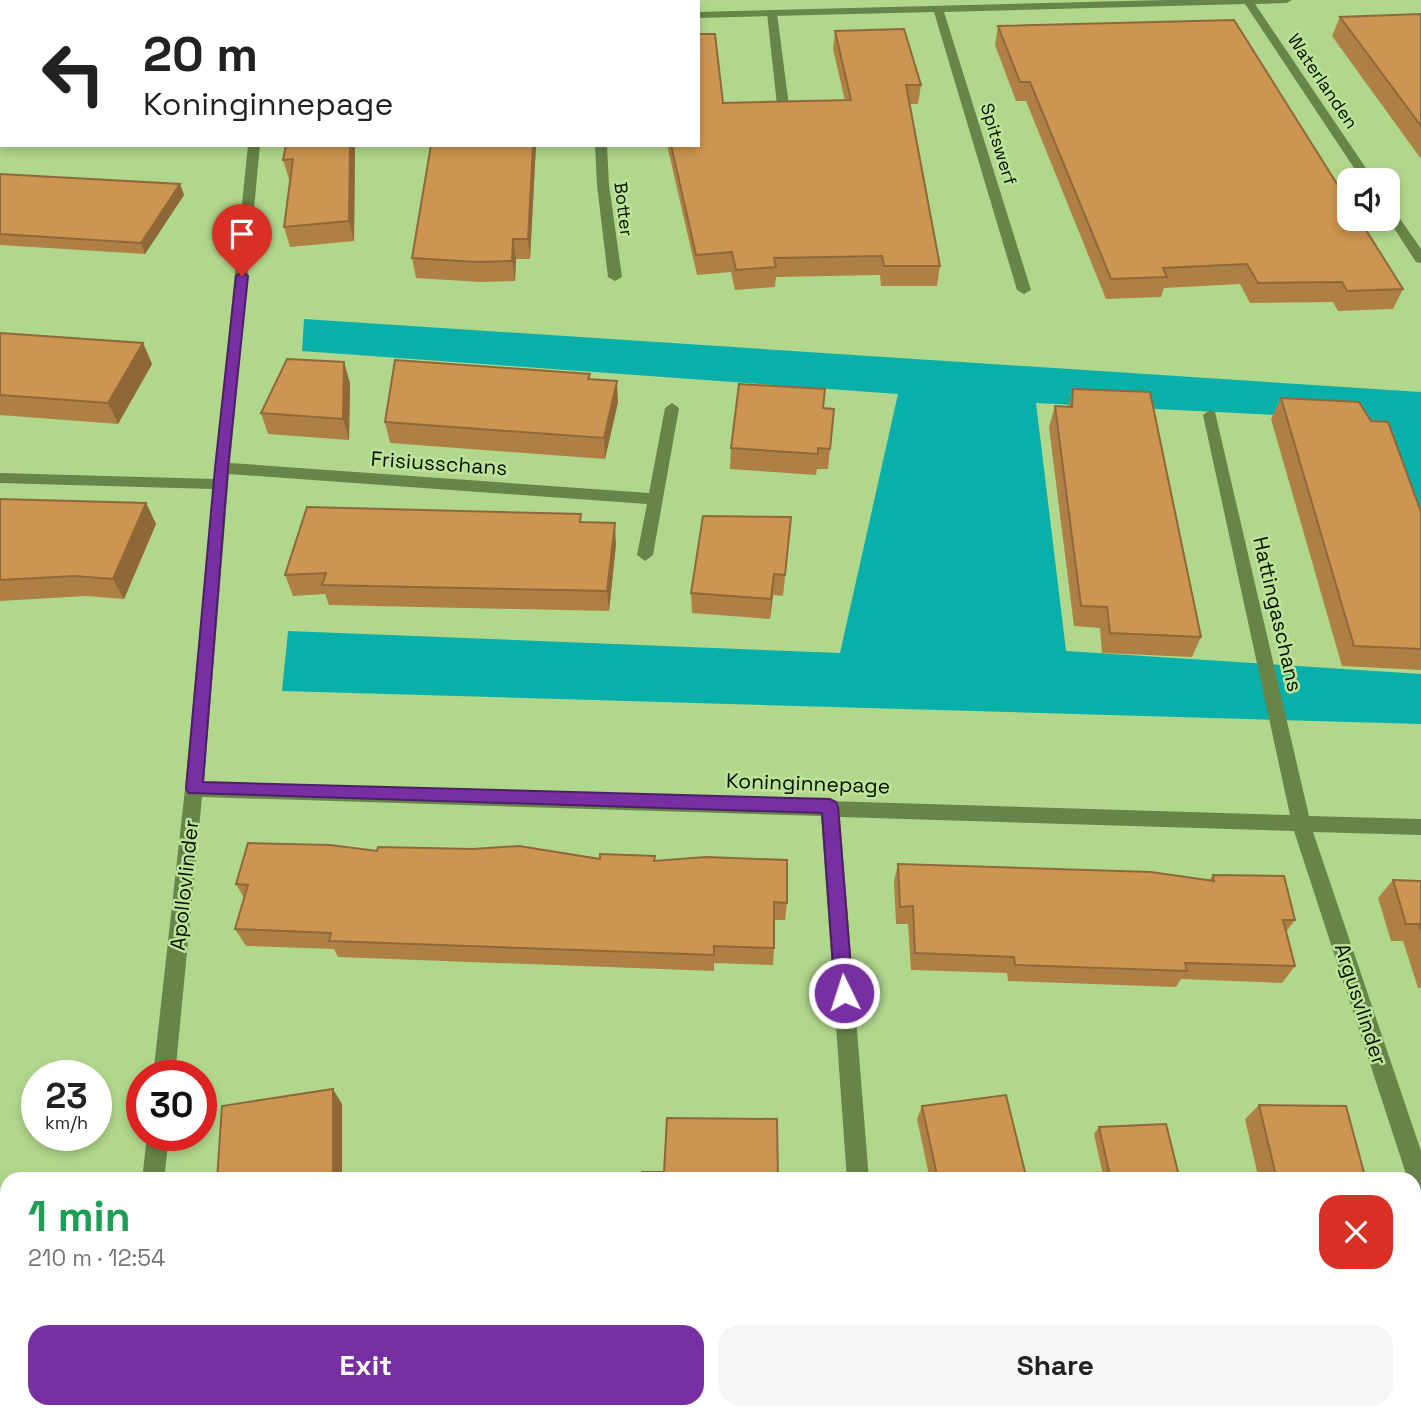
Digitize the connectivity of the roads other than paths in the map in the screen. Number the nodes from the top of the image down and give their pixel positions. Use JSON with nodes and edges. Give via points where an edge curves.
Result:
{"nodes":[{"id":1,"x":1287,"y":0,"type":"edge"},
{"id":2,"x":1248,"y":1,"type":"edge"},
{"id":3,"x":938,"y":8,"type":"junction"},
{"id":4,"x":772,"y":13,"type":"junction"},
{"id":5,"x":700,"y":15,"type":"edge"},
{"id":6,"x":784,"y":114,"type":"edge"},
{"id":7,"x":254,"y":147,"type":"edge"},
{"id":8,"x":601,"y":147,"type":"edge"},
{"id":9,"x":1360,"y":168,"type":"edge"},
{"id":10,"x":1400,"y":228,"type":"edge"},
{"id":11,"x":1421,"y":259,"type":"edge"},
{"id":12,"x":615,"y":277,"type":"dead end"},
{"id":13,"x":1024,"y":290,"type":"dead end"},
{"id":14,"x":673,"y":408,"type":"dead end"},
{"id":15,"x":1210,"y":415,"type":"dead end"},
{"id":16,"x":221,"y":476,"type":"junction"},
{"id":17,"x":0,"y":478,"type":"edge"},
{"id":18,"x":654,"y":499,"type":"junction"},
{"id":19,"x":645,"y":555,"type":"dead end"},
{"id":20,"x":194,"y":789,"type":"junction"},
{"id":21,"x":830,"y":807,"type":"junction"},
{"id":22,"x":1301,"y":823,"type":"junction"},
{"id":23,"x":1421,"y":827,"type":"edge"},
{"id":24,"x":166,"y":1060,"type":"edge"},
{"id":25,"x":156,"y":1151,"type":"edge"},
{"id":26,"x":154,"y":1172,"type":"edge"},
{"id":27,"x":857,"y":1172,"type":"edge"},
{"id":28,"x":1417,"y":1172,"type":"edge"}],
"edges":[{"from":1,"to":2,"type":"street"},
{"from":2,"to":3,"type":"street"},
{"from":2,"to":9,"type":"street","name":"Waterlanden"},
{"from":3,"to":4,"type":"street"},
{"from":3,"to":13,"type":"street","name":"Spitswerf"},
{"from":4,"to":5,"type":"street"},
{"from":4,"to":6,"type":"street"},
{"from":7,"to":16,"type":"street","name":"Apollovlinder"},
{"from":8,"to":12,"type":"street","name":"Botter"},
{"from":10,"to":11,"type":"street"},
{"from":14,"to":18,"type":"street"},
{"from":15,"to":22,"type":"street","name":"Hattingaschans"},
{"from":16,"to":17,"type":"street","name":"Frisiusschans"},
{"from":16,"to":18,"type":"street","name":"Frisiusschans"},
{"from":16,"to":20,"type":"street","name":"Apollovlinder"},
{"from":18,"to":19,"type":"street"},
{"from":20,"to":21,"type":"street","name":"Koninginnepage"},
{"from":20,"to":24,"type":"street","name":"Apollovlinder"},
{"from":21,"to":22,"type":"street","name":"Koninginnepage"},
{"from":21,"to":27,"type":"street"},
{"from":22,"to":23,"type":"street","name":"Koninginnepage"},
{"from":22,"to":28,"type":"street","name":"Argusvlinder"},
{"from":25,"to":26,"type":"street"}]}
